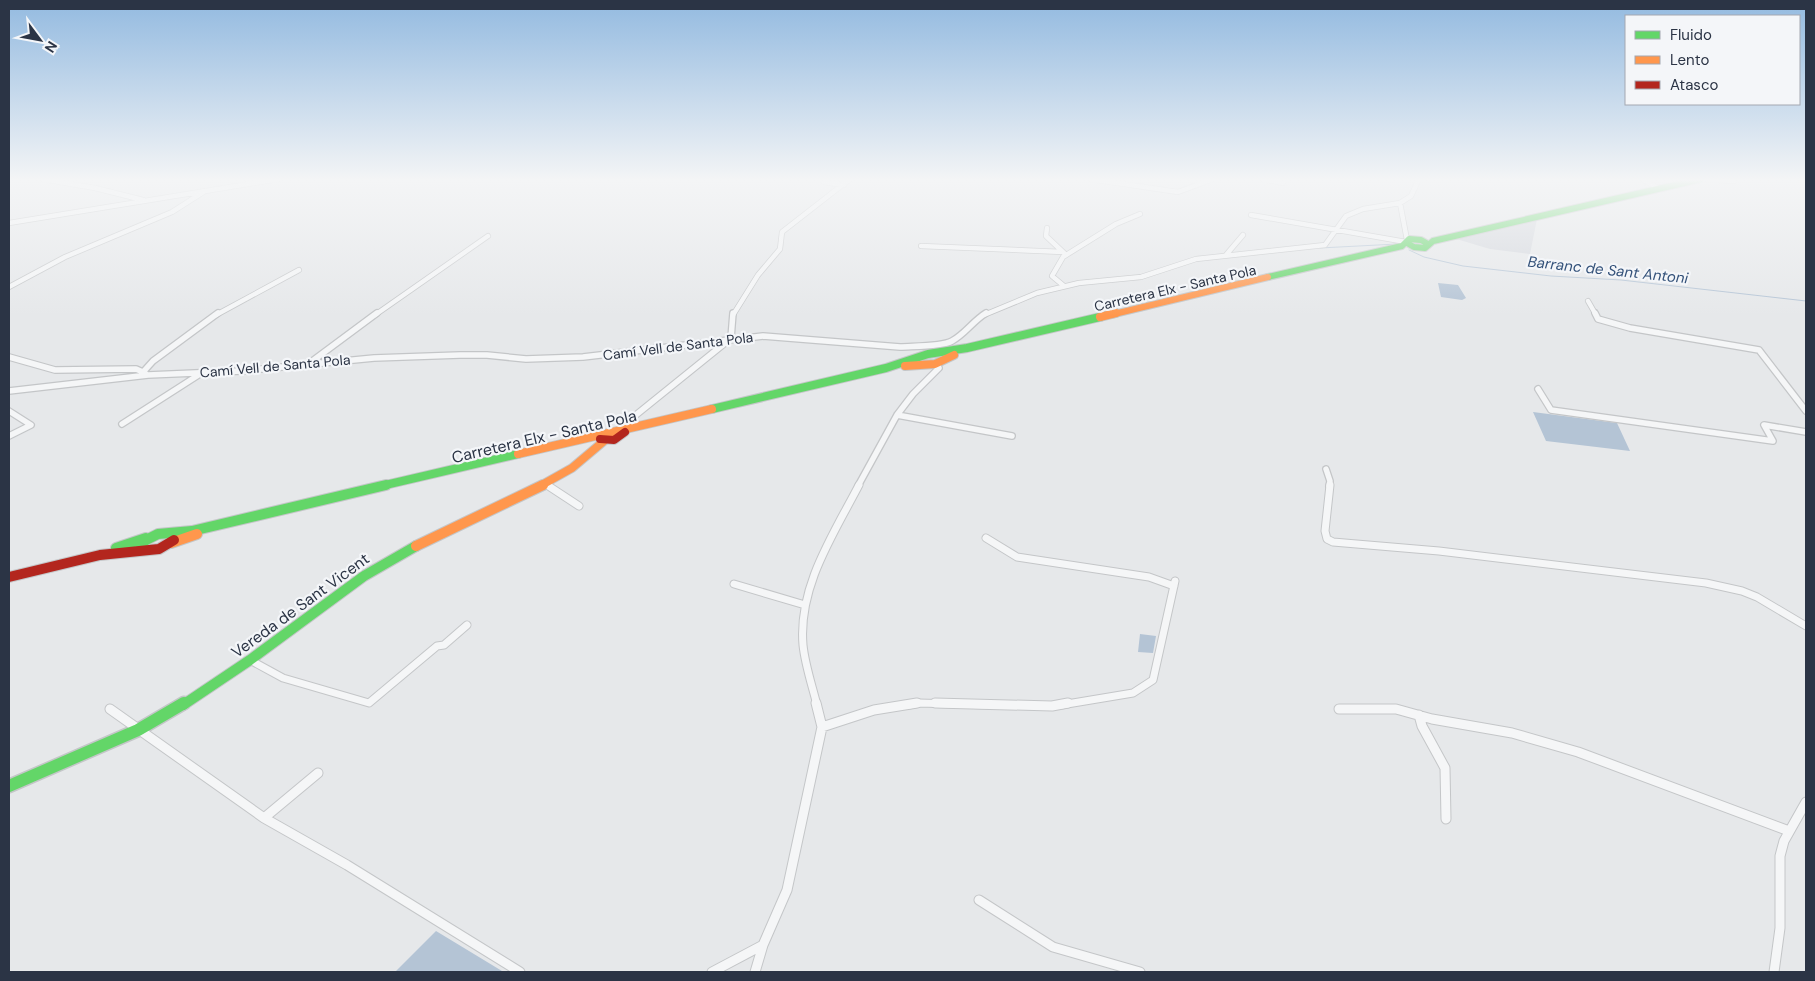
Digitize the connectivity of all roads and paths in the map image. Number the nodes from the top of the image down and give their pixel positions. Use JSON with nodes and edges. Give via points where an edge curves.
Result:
{"nodes":[{"id":1,"x":142,"y":225,"type":"edge"},
{"id":2,"x":792,"y":225,"type":"edge"},
{"id":3,"x":1115,"y":225,"type":"edge"},
{"id":4,"x":1303,"y":225,"type":"edge"},
{"id":5,"x":1340,"y":225,"type":"edge"},
{"id":6,"x":1405,"y":225,"type":"edge"},
{"id":7,"x":1497,"y":225,"type":"edge"},
{"id":8,"x":1502,"y":225,"type":"edge"},
{"id":9,"x":1046,"y":228,"type":"dead end"},
{"id":10,"x":1336,"y":231,"type":"junction"},
{"id":11,"x":1243,"y":235,"type":"dead end"},
{"id":12,"x":488,"y":236,"type":"dead end"},
{"id":13,"x":1425,"y":242,"type":"junction"},
{"id":14,"x":1409,"y":243,"type":"junction"},
{"id":15,"x":921,"y":246,"type":"dead end"},
{"id":16,"x":1065,"y":253,"type":"junction"},
{"id":17,"x":1226,"y":255,"type":"junction"},
{"id":18,"x":299,"y":270,"type":"dead end"},
{"id":19,"x":1064,"y":286,"type":"junction"},
{"id":20,"x":9,"y":287,"type":"edge"},
{"id":21,"x":1588,"y":301,"type":"dead end"},
{"id":22,"x":731,"y":338,"type":"junction"},
{"id":23,"x":923,"y":355,"type":"junction"},
{"id":24,"x":937,"y":355,"type":"junction"},
{"id":25,"x":9,"y":357,"type":"edge"},
{"id":26,"x":310,"y":363,"type":"junction"},
{"id":27,"x":146,"y":373,"type":"junction"},
{"id":28,"x":201,"y":373,"type":"junction"},
{"id":29,"x":1538,"y":389,"type":"dead end"},
{"id":30,"x":9,"y":393,"type":"edge"},
{"id":31,"x":9,"y":411,"type":"edge"},
{"id":32,"x":1806,"y":411,"type":"edge"},
{"id":33,"x":897,"y":415,"type":"junction"},
{"id":34,"x":122,"y":424,"type":"dead end"},
{"id":35,"x":623,"y":430,"type":"junction"},
{"id":36,"x":1806,"y":432,"type":"edge"},
{"id":37,"x":9,"y":436,"type":"edge"},
{"id":38,"x":1012,"y":436,"type":"dead end"},
{"id":39,"x":601,"y":438,"type":"junction"},
{"id":40,"x":1326,"y":469,"type":"dead end"},
{"id":41,"x":545,"y":484,"type":"junction"},
{"id":42,"x":578,"y":506,"type":"dead end"},
{"id":43,"x":175,"y":533,"type":"junction"},
{"id":44,"x":147,"y":538,"type":"junction"},
{"id":45,"x":986,"y":538,"type":"dead end"},
{"id":46,"x":171,"y":544,"type":"junction"},
{"id":47,"x":142,"y":550,"type":"junction"},
{"id":48,"x":9,"y":575,"type":"edge"},
{"id":49,"x":734,"y":584,"type":"dead end"},
{"id":50,"x":806,"y":605,"type":"junction"},
{"id":51,"x":467,"y":625,"type":"dead end"},
{"id":52,"x":1806,"y":626,"type":"edge"},
{"id":53,"x":250,"y":660,"type":"junction"},
{"id":54,"x":110,"y":709,"type":"dead end"},
{"id":55,"x":1339,"y":709,"type":"dead end"},
{"id":56,"x":1419,"y":715,"type":"junction"},
{"id":57,"x":822,"y":728,"type":"junction"},
{"id":58,"x":138,"y":730,"type":"junction"},
{"id":59,"x":318,"y":773,"type":"dead end"},
{"id":60,"x":9,"y":786,"type":"edge"},
{"id":61,"x":1806,"y":802,"type":"edge"},
{"id":62,"x":264,"y":818,"type":"junction"},
{"id":63,"x":1446,"y":819,"type":"dead end"},
{"id":64,"x":1789,"y":831,"type":"junction"},
{"id":65,"x":979,"y":900,"type":"dead end"},
{"id":66,"x":763,"y":945,"type":"junction"},
{"id":67,"x":520,"y":972,"type":"edge"},
{"id":68,"x":712,"y":972,"type":"edge"},
{"id":69,"x":755,"y":972,"type":"edge"},
{"id":70,"x":1140,"y":972,"type":"edge"},
{"id":71,"x":1774,"y":972,"type":"edge"}],
"edges":[{"from":1,"to":20,"type":"street","via":[[65,257]]},
{"from":2,"to":22,"type":"street","via":[[782,232],[780,249],[733,313]]},
{"from":3,"to":16,"type":"street"},
{"from":4,"to":10,"type":"street"},
{"from":5,"to":10,"type":"street","name":"Camí Vell de Santa Pola"},
{"from":6,"to":14,"type":"street"},
{"from":7,"to":13,"type":"main road"},
{"from":8,"to":13,"type":"main road"},
{"from":9,"to":16,"type":"street","via":[[1046,236]]},
{"from":10,"to":14,"type":"street"},
{"from":10,"to":17,"type":"street","name":"Camí Vell de Santa Pola","via":[[1325,245],[1319,247]]},
{"from":11,"to":17,"type":"street"},
{"from":12,"to":26,"type":"street","via":[[399,296]]},
{"from":13,"to":14,"type":"main road","name":"Carretera Elx - Santa Pola"},
{"from":14,"to":24,"type":"main road","name":"Carretera Elx - Santa Pola"},
{"from":15,"to":16,"type":"street"},
{"from":16,"to":19,"type":"street","via":[[1052,276]]},
{"from":17,"to":19,"type":"street","name":"Camí Vell de Santa Pola","via":[[1180,262],[1141,277]]},
{"from":18,"to":27,"type":"street","via":[[217,314],[153,360]]},
{"from":19,"to":24,"type":"street","name":"Camí Vell de Santa Pola","via":[[994,309],[978,318]]},
{"from":21,"to":32,"type":"street","via":[[1598,319],[1622,326],[1759,350]]},
{"from":22,"to":23,"type":"street","name":"Camí Vell de Santa Pola","via":[[763,336],[900,347]]},
{"from":22,"to":26,"type":"street","name":"Camí Vell de Santa Pola","via":[[583,357],[418,356]]},
{"from":22,"to":35,"type":"street"},
{"from":23,"to":24,"type":"main road","name":"Carretera Elx - Santa Pola"},
{"from":23,"to":24,"type":"street","name":"Camí Vell de Santa Pola"},
{"from":23,"to":35,"type":"main road","name":"Carretera Elx - Santa Pola","via":[[892,369]]},
{"from":24,"to":33,"type":"street","via":[[939,368]]},
{"from":25,"to":27,"type":"street","via":[[55,370]]},
{"from":26,"to":28,"type":"street","name":"Camí Vell de Santa Pola"},
{"from":27,"to":28,"type":"street","name":"Camí Vell de Santa Pola"},
{"from":27,"to":30,"type":"street","name":"Camí Vell de Santa Pola"},
{"from":28,"to":34,"type":"street"},
{"from":29,"to":36,"type":"street","via":[[1551,410],[1773,441],[1764,425]]},
{"from":31,"to":37,"type":"street","via":[[31,425]]},
{"from":33,"to":38,"type":"street"},
{"from":33,"to":50,"type":"street","via":[[815,571]]},
{"from":35,"to":39,"type":"main road","via":[[618,440]]},
{"from":35,"to":39,"type":"main road","via":[[613,426],[605,428]]},
{"from":39,"to":41,"type":"main road","name":"Vereda de Sant Vicent","via":[[572,468]]},
{"from":39,"to":43,"type":"main road","name":"Carretera Elx - Santa Pola"},
{"from":39,"to":46,"type":"main road","name":"Carretera Elx - Santa Pola","via":[[208,530]]},
{"from":40,"to":52,"type":"street","via":[[1330,481],[1325,531],[1327,538],[1334,542],[1459,553],[1706,583],[1742,591]]},
{"from":41,"to":42,"type":"street"},
{"from":41,"to":53,"type":"main road","name":"Vereda de Sant Vicent","via":[[440,534],[364,576]]},
{"from":43,"to":44,"type":"main road","name":"Carretera Elx - Santa Pola","via":[[160,532]]},
{"from":43,"to":46,"type":"main road"},
{"from":44,"to":47,"type":"main road","via":[[141,545]]},
{"from":44,"to":48,"type":"main road"},
{"from":45,"to":57,"type":"street","via":[[1017,557],[1174,583],[1154,680],[1133,693],[1052,706],[919,703],[874,710]]},
{"from":46,"to":47,"type":"main road","name":"Carretera Elx - Santa Pola","via":[[157,550]]},
{"from":47,"to":48,"type":"main road"},
{"from":49,"to":50,"type":"street"},
{"from":50,"to":57,"type":"street","via":[[803,646]]},
{"from":51,"to":53,"type":"street","via":[[369,703],[282,678]]},
{"from":53,"to":58,"type":"main road","name":"Vereda de Sant Vicent"},
{"from":54,"to":58,"type":"street"},
{"from":55,"to":56,"type":"street","via":[[1396,709]]},
{"from":56,"to":63,"type":"street","via":[[1445,768]]},
{"from":56,"to":64,"type":"street","via":[[1512,733],[1578,752]]},
{"from":57,"to":66,"type":"street","via":[[787,890]]},
{"from":58,"to":60,"type":"main road","name":"Vereda de Sant Vicent"},
{"from":58,"to":62,"type":"street"},
{"from":59,"to":62,"type":"street"},
{"from":61,"to":64,"type":"street"},
{"from":62,"to":67,"type":"street","via":[[347,865]]},
{"from":64,"to":71,"type":"street","via":[[1780,856],[1780,928]]},
{"from":65,"to":70,"type":"street","via":[[1052,947]]},
{"from":66,"to":68,"type":"street"},
{"from":66,"to":69,"type":"street"}]}
